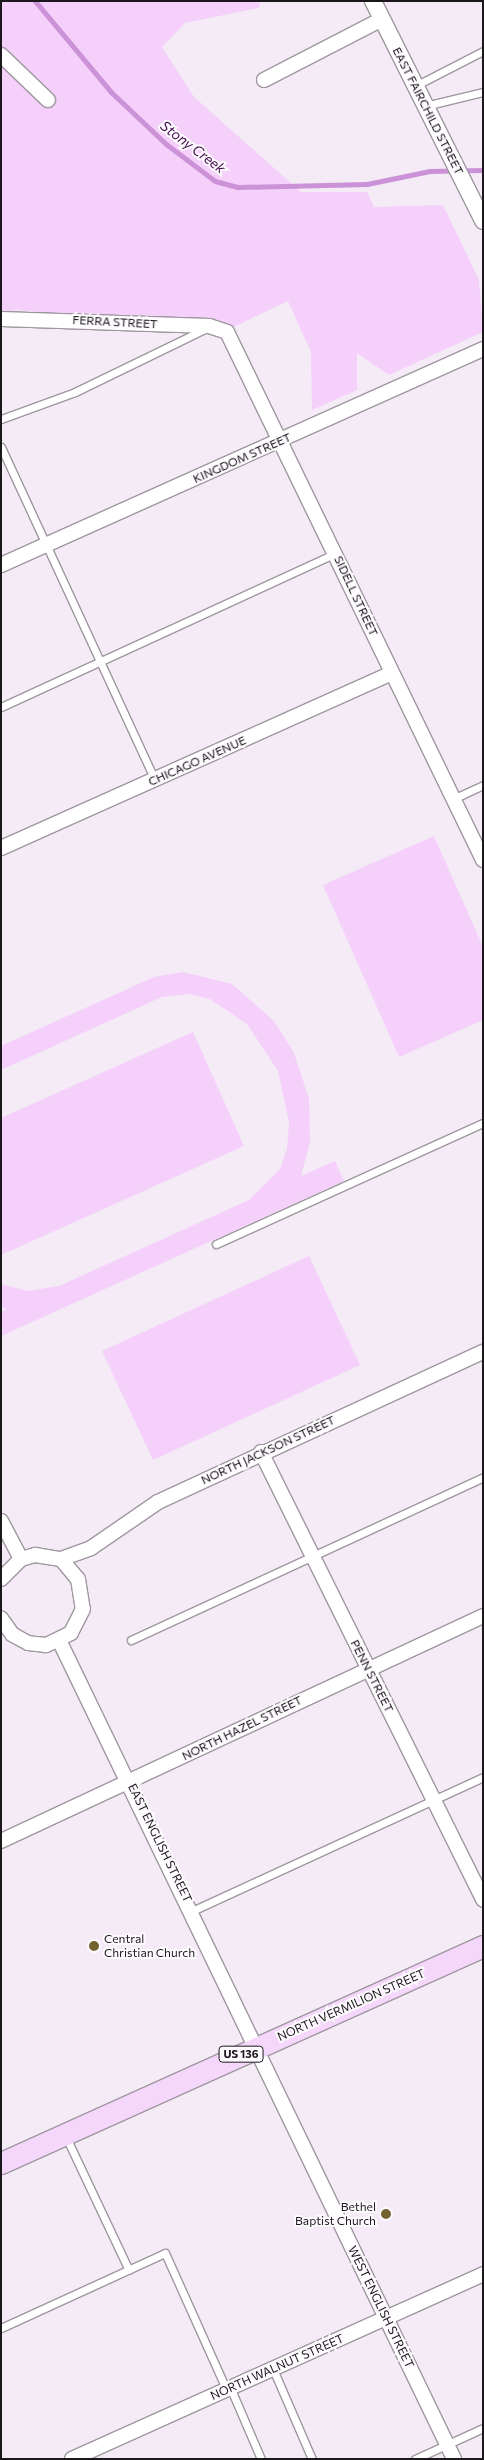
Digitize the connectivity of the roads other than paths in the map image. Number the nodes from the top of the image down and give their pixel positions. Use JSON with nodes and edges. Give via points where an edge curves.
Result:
{"nodes":[{"id":1,"x":373,"y":1,"type":"edge"},
{"id":2,"x":382,"y":19,"type":"junction"},
{"id":3,"x":483,"y":51,"type":"edge"},
{"id":4,"x":1,"y":56,"type":"edge"},
{"id":5,"x":264,"y":80,"type":"dead end"},
{"id":6,"x":414,"y":86,"type":"junction"},
{"id":7,"x":483,"y":92,"type":"edge"},
{"id":8,"x":48,"y":100,"type":"dead end"},
{"id":9,"x":424,"y":106,"type":"junction"},
{"id":10,"x":483,"y":221,"type":"edge"},
{"id":11,"x":1,"y":319,"type":"edge"},
{"id":12,"x":209,"y":326,"type":"junction"},
{"id":13,"x":227,"y":332,"type":"joint"},
{"id":14,"x":483,"y":349,"type":"edge"},
{"id":15,"x":1,"y":419,"type":"edge"},
{"id":16,"x":281,"y":441,"type":"junction"},
{"id":17,"x":1,"y":446,"type":"edge"},
{"id":18,"x":48,"y":545,"type":"junction"},
{"id":19,"x":336,"y":553,"type":"junction"},
{"id":20,"x":1,"y":565,"type":"edge"},
{"id":21,"x":102,"y":662,"type":"junction"},
{"id":22,"x":392,"y":673,"type":"junction"},
{"id":23,"x":1,"y":707,"type":"edge"},
{"id":24,"x":155,"y":780,"type":"junction"},
{"id":25,"x":483,"y":785,"type":"edge"},
{"id":26,"x":453,"y":799,"type":"junction"},
{"id":27,"x":1,"y":848,"type":"edge"},
{"id":28,"x":483,"y":860,"type":"edge"},
{"id":29,"x":483,"y":1123,"type":"edge"},
{"id":30,"x":216,"y":1244,"type":"dead end"},
{"id":31,"x":483,"y":1352,"type":"edge"},
{"id":32,"x":261,"y":1452,"type":"junction"},
{"id":33,"x":483,"y":1478,"type":"edge"},
{"id":34,"x":1,"y":1521,"type":"edge"},
{"id":35,"x":312,"y":1557,"type":"junction"},
{"id":36,"x":21,"y":1559,"type":"junction"},
{"id":37,"x":61,"y":1560,"type":"junction"},
{"id":38,"x":1,"y":1579,"type":"edge"},
{"id":39,"x":483,"y":1616,"type":"edge"},
{"id":40,"x":1,"y":1620,"type":"edge"},
{"id":41,"x":59,"y":1640,"type":"junction"},
{"id":42,"x":131,"y":1640,"type":"dead end"},
{"id":43,"x":368,"y":1668,"type":"junction"},
{"id":44,"x":483,"y":1777,"type":"edge"},
{"id":45,"x":130,"y":1782,"type":"junction"},
{"id":46,"x":434,"y":1800,"type":"junction"},
{"id":47,"x":1,"y":1841,"type":"edge"},
{"id":48,"x":483,"y":1900,"type":"edge"},
{"id":49,"x":192,"y":1911,"type":"junction"},
{"id":50,"x":483,"y":1946,"type":"edge"},
{"id":51,"x":258,"y":2046,"type":"junction"},
{"id":52,"x":64,"y":2135,"type":"junction"},
{"id":53,"x":1,"y":2163,"type":"edge"},
{"id":54,"x":129,"y":2270,"type":"junction"},
{"id":55,"x":483,"y":2274,"type":"edge"},
{"id":56,"x":387,"y":2318,"type":"junction"},
{"id":57,"x":1,"y":2328,"type":"edge"},
{"id":58,"x":272,"y":2369,"type":"junction"},
{"id":59,"x":228,"y":2388,"type":"junction"},
{"id":60,"x":483,"y":2428,"type":"edge"},
{"id":61,"x":448,"y":2444,"type":"junction"},
{"id":62,"x":72,"y":2459,"type":"edge"},
{"id":63,"x":261,"y":2459,"type":"edge"},
{"id":64,"x":312,"y":2459,"type":"edge"},
{"id":65,"x":415,"y":2459,"type":"edge"},
{"id":66,"x":454,"y":2459,"type":"edge"}],
"edges":[{"from":1,"to":2,"type":"street","name":"EAST FAIRCHILD STREET"},
{"from":2,"to":5,"type":"street"},
{"from":2,"to":6,"type":"street","name":"EAST FAIRCHILD STREET"},
{"from":3,"to":6,"type":"lane"},
{"from":4,"to":8,"type":"street"},
{"from":6,"to":9,"type":"street","name":"EAST FAIRCHILD STREET"},
{"from":7,"to":9,"type":"lane"},
{"from":9,"to":10,"type":"street","name":"EAST FAIRCHILD STREET"},
{"from":11,"to":12,"type":"street","name":"FERRA STREET"},
{"from":12,"to":13,"type":"street","name":"FERRA STREET"},
{"from":12,"to":15,"type":"lane","via":[[75,392]]},
{"from":13,"to":16,"type":"street","name":"SIDELL STREET"},
{"from":14,"to":16,"type":"street","name":"KINGDOM STREET"},
{"from":16,"to":18,"type":"street","name":"KINGDOM STREET"},
{"from":16,"to":19,"type":"street","name":"SIDELL STREET"},
{"from":17,"to":18,"type":"lane"},
{"from":18,"to":20,"type":"street","name":"KINGDOM STREET"},
{"from":18,"to":21,"type":"lane"},
{"from":19,"to":21,"type":"lane"},
{"from":19,"to":22,"type":"street","name":"SIDELL STREET"},
{"from":21,"to":23,"type":"lane"},
{"from":21,"to":24,"type":"lane"},
{"from":22,"to":24,"type":"street","name":"CHICAGO AVENUE"},
{"from":22,"to":26,"type":"street","name":"SIDELL STREET"},
{"from":24,"to":27,"type":"street","name":"CHICAGO AVENUE"},
{"from":25,"to":26,"type":"lane"},
{"from":26,"to":28,"type":"street","name":"SIDELL STREET"},
{"from":29,"to":30,"type":"lane"},
{"from":31,"to":32,"type":"street","name":"NORTH JACKSON STREET"},
{"from":32,"to":35,"type":"street","name":"PENN STREET"},
{"from":32,"to":37,"type":"street","name":"NORTH JACKSON STREET","via":[[158,1502],[91,1548]]},
{"from":33,"to":35,"type":"lane"},
{"from":34,"to":36,"type":"street"},
{"from":35,"to":42,"type":"lane"},
{"from":35,"to":43,"type":"street","name":"PENN STREET"},
{"from":36,"to":37,"type":"street","via":[[35,1555]]},
{"from":36,"to":38,"type":"street"},
{"from":37,"to":41,"type":"street","via":[[78,1579],[83,1609],[71,1633]]},
{"from":39,"to":43,"type":"street","name":"NORTH HAZEL STREET"},
{"from":40,"to":41,"type":"street","via":[[28,1643],[46,1646]]},
{"from":41,"to":45,"type":"street","name":"EAST ENGLISH STREET"},
{"from":43,"to":45,"type":"street","name":"NORTH HAZEL STREET"},
{"from":43,"to":46,"type":"street","name":"PENN STREET"},
{"from":44,"to":46,"type":"lane"},
{"from":45,"to":47,"type":"street","name":"NORTH HAZEL STREET"},
{"from":45,"to":49,"type":"street","name":"EAST ENGLISH STREET"},
{"from":46,"to":48,"type":"street","name":"PENN STREET"},
{"from":46,"to":49,"type":"lane"},
{"from":49,"to":51,"type":"street","name":"EAST ENGLISH STREET"},
{"from":50,"to":51,"type":"main road","name":"NORTH VERMILION STREET","number":"US 136"},
{"from":51,"to":52,"type":"main road","name":"NORTH VERMILION STREET","number":"US 136"},
{"from":51,"to":56,"type":"street","name":"WEST ENGLISH STREET"},
{"from":52,"to":53,"type":"main road","name":"NORTH VERMILION STREET","number":"US 136"},
{"from":52,"to":54,"type":"lane"},
{"from":54,"to":57,"type":"lane"},
{"from":54,"to":59,"type":"lane","via":[[165,2254]]},
{"from":55,"to":56,"type":"street","name":"NORTH WALNUT STREET"},
{"from":56,"to":58,"type":"street","name":"NORTH WALNUT STREET"},
{"from":56,"to":61,"type":"street","name":"WEST ENGLISH STREET"},
{"from":58,"to":59,"type":"street","name":"NORTH WALNUT STREET"},
{"from":58,"to":64,"type":"lane"},
{"from":59,"to":62,"type":"street","name":"NORTH WALNUT STREET"},
{"from":59,"to":63,"type":"lane"},
{"from":60,"to":61,"type":"lane"},
{"from":61,"to":65,"type":"lane"},
{"from":61,"to":66,"type":"street","name":"WEST ENGLISH STREET"}]}
